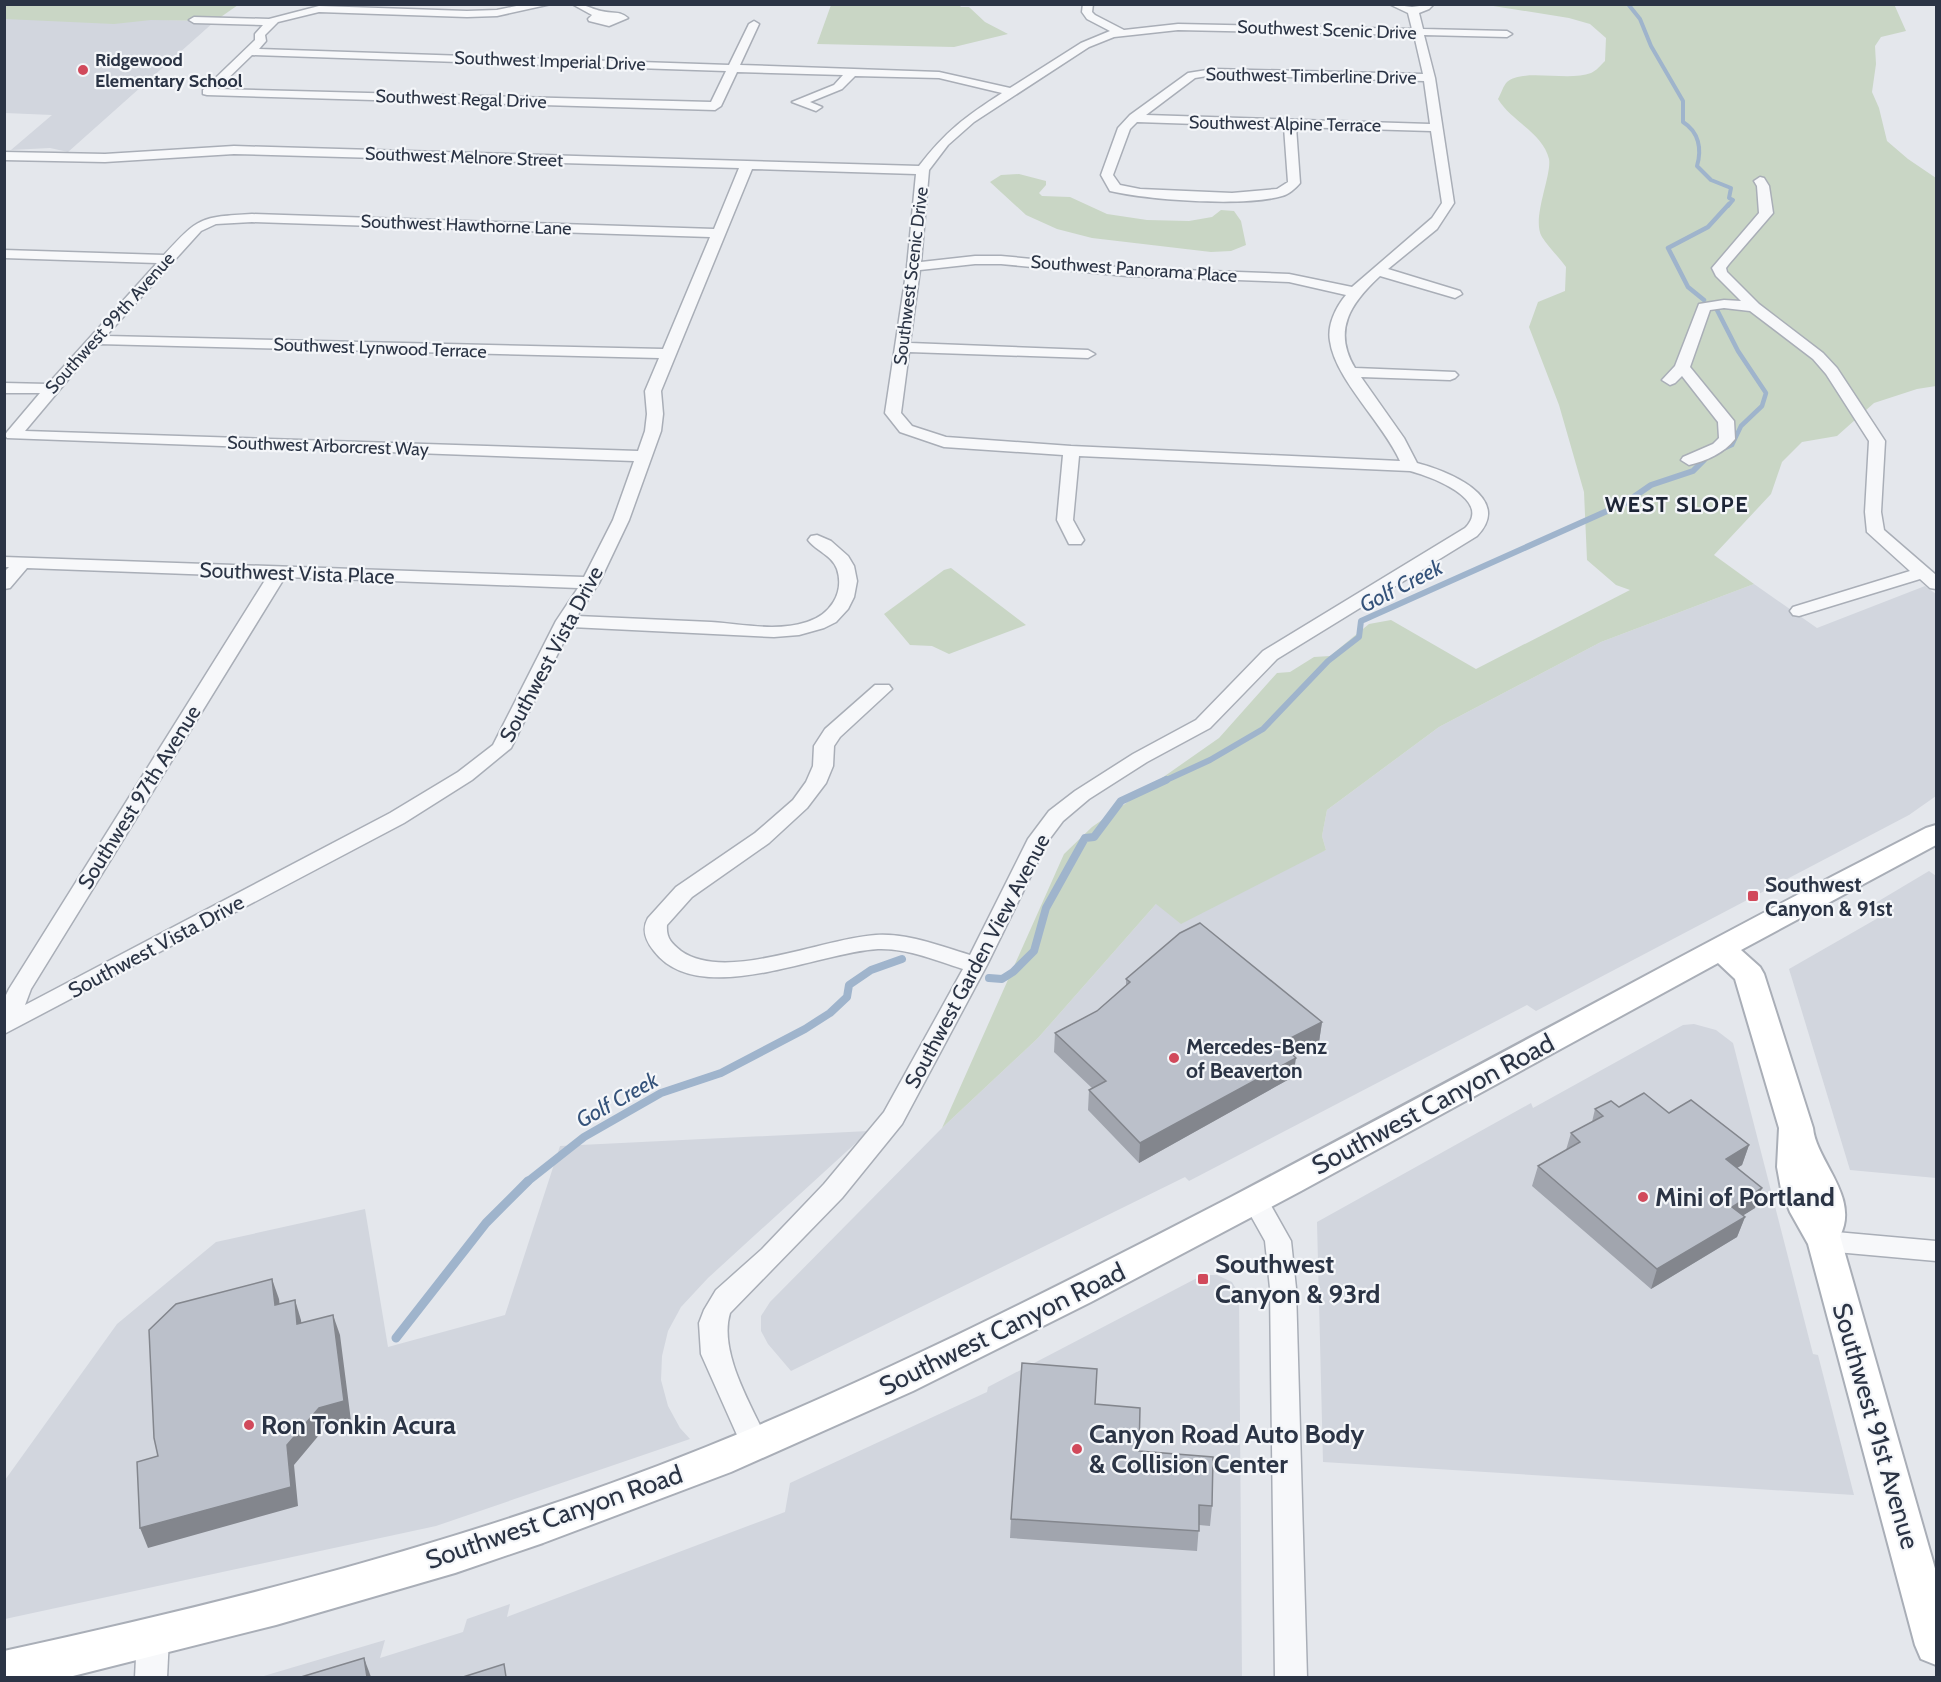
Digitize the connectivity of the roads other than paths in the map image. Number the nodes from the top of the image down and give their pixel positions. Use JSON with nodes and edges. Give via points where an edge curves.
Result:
{"nodes":[{"id":1,"x":546,"y":4,"type":"edge"},
{"id":2,"x":577,"y":4,"type":"edge"},
{"id":3,"x":1088,"y":4,"type":"edge"},
{"id":4,"x":1394,"y":4,"type":"edge"},
{"id":5,"x":1429,"y":4,"type":"edge"},
{"id":6,"x":318,"y":7,"type":"edge"},
{"id":7,"x":1413,"y":9,"type":"junction"},
{"id":8,"x":600,"y":15,"type":"dead end"},
{"id":9,"x":194,"y":20,"type":"dead end"},
{"id":10,"x":272,"y":22,"type":"junction"},
{"id":11,"x":754,"y":24,"type":"dead end"},
{"id":12,"x":1419,"y":32,"type":"junction"},
{"id":13,"x":1122,"y":33,"type":"junction"},
{"id":14,"x":1507,"y":34,"type":"dead end"},
{"id":15,"x":249,"y":52,"type":"junction"},
{"id":16,"x":734,"y":68,"type":"junction"},
{"id":17,"x":852,"y":72,"type":"junction"},
{"id":18,"x":1429,"y":78,"type":"junction"},
{"id":19,"x":1011,"y":92,"type":"junction"},
{"id":20,"x":816,"y":107,"type":"dead end"},
{"id":21,"x":1134,"y":118,"type":"junction"},
{"id":22,"x":1290,"y":124,"type":"junction"},
{"id":23,"x":1436,"y":128,"type":"junction"},
{"id":24,"x":4,"y":156,"type":"edge"},
{"id":25,"x":747,"y":165,"type":"junction"},
{"id":26,"x":923,"y":170,"type":"junction"},
{"id":27,"x":1760,"y":181,"type":"dead end"},
{"id":28,"x":214,"y":220,"type":"joint"},
{"id":29,"x":717,"y":233,"type":"junction"},
{"id":30,"x":4,"y":254,"type":"edge"},
{"id":31,"x":167,"y":259,"type":"junction"},
{"id":32,"x":914,"y":267,"type":"junction"},
{"id":33,"x":1379,"y":271,"type":"junction"},
{"id":34,"x":1354,"y":292,"type":"junction"},
{"id":35,"x":1455,"y":294,"type":"dead end"},
{"id":36,"x":1754,"y":307,"type":"junction"},
{"id":37,"x":94,"y":340,"type":"junction"},
{"id":38,"x":904,"y":347,"type":"junction"},
{"id":39,"x":666,"y":354,"type":"junction"},
{"id":40,"x":1088,"y":354,"type":"dead end"},
{"id":41,"x":1682,"y":367,"type":"junction"},
{"id":42,"x":1352,"y":373,"type":"junction"},
{"id":43,"x":1450,"y":375,"type":"dead end"},
{"id":44,"x":1670,"y":380,"type":"dead end"},
{"id":45,"x":4,"y":388,"type":"edge"},
{"id":46,"x":51,"y":389,"type":"junction"},
{"id":47,"x":13,"y":435,"type":"joint"},
{"id":48,"x":1071,"y":451,"type":"junction"},
{"id":49,"x":642,"y":456,"type":"junction"},
{"id":50,"x":1689,"y":460,"type":"dead end"},
{"id":51,"x":1410,"y":466,"type":"junction"},
{"id":52,"x":817,"y":540,"type":"dead end"},
{"id":53,"x":1076,"y":540,"type":"dead end"},
{"id":54,"x":13,"y":562,"type":"edge"},
{"id":55,"x":279,"y":572,"type":"junction"},
{"id":56,"x":1929,"y":579,"type":"edge"},
{"id":57,"x":590,"y":583,"type":"junction"},
{"id":58,"x":4,"y":584,"type":"edge"},
{"id":59,"x":1799,"y":611,"type":"dead end"},
{"id":60,"x":565,"y":621,"type":"junction"},
{"id":61,"x":882,"y":688,"type":"dead end"},
{"id":62,"x":1936,"y":834,"type":"edge"},
{"id":63,"x":1721,"y":949,"type":"junction"},
{"id":64,"x":976,"y":965,"type":"junction"},
{"id":65,"x":5,"y":1025,"type":"edge"},
{"id":66,"x":1255,"y":1200,"type":"junction"},
{"id":67,"x":1824,"y":1241,"type":"junction"},
{"id":68,"x":1936,"y":1251,"type":"edge"},
{"id":69,"x":755,"y":1444,"type":"junction"},
{"id":70,"x":1936,"y":1645,"type":"edge"},
{"id":71,"x":152,"y":1657,"type":"edge"},
{"id":72,"x":4,"y":1671,"type":"edge"},
{"id":73,"x":1290,"y":1677,"type":"edge"}],
"edges":[{"from":1,"to":6,"type":"street","via":[[477,14]]},
{"from":2,"to":8,"type":"street"},
{"from":3,"to":13,"type":"street","via":[[1090,17]]},
{"from":4,"to":7,"type":"street"},
{"from":5,"to":7,"type":"street"},
{"from":6,"to":10,"type":"street"},
{"from":7,"to":12,"type":"street"},
{"from":9,"to":10,"type":"street"},
{"from":10,"to":15,"type":"street"},
{"from":11,"to":16,"type":"street"},
{"from":12,"to":13,"type":"street","name":"Southwest Scenic Drive","via":[[1178,27]]},
{"from":12,"to":14,"type":"street","name":"Southwest Scenic Drive"},
{"from":12,"to":18,"type":"street"},
{"from":13,"to":19,"type":"street","name":"Southwest Scenic Drive","via":[[1085,45]]},
{"from":15,"to":16,"type":"street","name":"Southwest Imperial Drive"},
{"from":15,"to":16,"type":"street","name":"Southwest Regal Drive","via":[[207,92],[715,106]]},
{"from":16,"to":17,"type":"street","name":"Southwest Imperial Drive"},
{"from":17,"to":19,"type":"street","name":"Southwest Imperial Drive","via":[[939,75]]},
{"from":17,"to":20,"type":"street","via":[[838,87],[798,102]]},
{"from":18,"to":21,"type":"street","name":"Southwest Timberline Drive","via":[[1205,72],[1192,75]]},
{"from":18,"to":23,"type":"street"},
{"from":19,"to":26,"type":"street","name":"Southwest Scenic Drive","via":[[970,118],[944,142]]},
{"from":21,"to":22,"type":"street","name":"Southwest Alpine Terrace"},
{"from":21,"to":22,"type":"street","name":"Southwest Timberline Drive","via":[[1124,128],[1107,175],[1115,188],[1220,197],[1280,193],[1294,183]]},
{"from":22,"to":23,"type":"street","name":"Southwest Alpine Terrace"},
{"from":23,"to":33,"type":"street","via":[[1448,203],[1431,227]]},
{"from":24,"to":25,"type":"street","name":"Southwest Melnore Street","via":[[105,158],[234,150]]},
{"from":25,"to":26,"type":"street","name":"Southwest Melnore Street"},
{"from":25,"to":29,"type":"street","name":"Southwest Vista Drive"},
{"from":26,"to":32,"type":"street","name":"Southwest Scenic Drive"},
{"from":27,"to":36,"type":"street","via":[[1766,213],[1719,268]]},
{"from":28,"to":29,"type":"street","name":"Southwest Hawthorne Lane"},
{"from":28,"to":31,"type":"street","name":"Southwest 99th Avenue","via":[[196,228]]},
{"from":29,"to":39,"type":"street","name":"Southwest Vista Drive"},
{"from":30,"to":31,"type":"street"},
{"from":31,"to":37,"type":"street","name":"Southwest 99th Avenue"},
{"from":32,"to":34,"type":"street","name":"Southwest Panorama Place","via":[[1001,260],[1127,272],[1290,278]]},
{"from":32,"to":38,"type":"street","name":"Southwest Scenic Drive"},
{"from":33,"to":34,"type":"street"},
{"from":33,"to":35,"type":"street"},
{"from":34,"to":42,"type":"street","via":[[1336,323],[1336,343]]},
{"from":36,"to":41,"type":"street","via":[[1724,304],[1704,308]]},
{"from":36,"to":56,"type":"street","via":[[1832,371],[1877,441],[1876,532]]},
{"from":37,"to":39,"type":"street","name":"Southwest Lynwood Terrace"},
{"from":37,"to":46,"type":"street","name":"Southwest 99th Avenue"},
{"from":38,"to":40,"type":"street"},
{"from":38,"to":48,"type":"street","name":"Southwest Scenic Drive","via":[[893,413],[906,429],[944,442]]},
{"from":39,"to":49,"type":"street","name":"Southwest Vista Drive","via":[[652,390],[653,430]]},
{"from":41,"to":44,"type":"street"},
{"from":41,"to":50,"type":"street","via":[[1726,421],[1728,430],[1727,439],[1719,447]]},
{"from":42,"to":43,"type":"street"},
{"from":42,"to":51,"type":"street","via":[[1404,449]]},
{"from":45,"to":46,"type":"street"},
{"from":46,"to":47,"type":"street","name":"Southwest 99th Avenue"},
{"from":47,"to":49,"type":"street","name":"Southwest Arborcrest Way"},
{"from":48,"to":51,"type":"street","name":"Southwest Scenic Drive"},
{"from":48,"to":53,"type":"street","via":[[1065,520]]},
{"from":49,"to":57,"type":"street","name":"Southwest Vista Drive","via":[[621,520]]},
{"from":51,"to":64,"type":"street","name":"Southwest Garden View Avenue","via":[[1451,479],[1468,493],[1478,506],[1478,525],[1432,558],[1290,642],[1256,668],[1203,724],[1140,758],[1056,816],[1038,839]]},
{"from":52,"to":60,"type":"street","via":[[844,561],[849,579],[842,608],[814,626],[773,632]]},
{"from":54,"to":55,"type":"street","name":"Southwest Vista Place"},
{"from":54,"to":58,"type":"street"},
{"from":55,"to":57,"type":"street","name":"Southwest Vista Place"},
{"from":55,"to":65,"type":"street","name":"Southwest 97th Avenue","via":[[20,989]]},
{"from":56,"to":59,"type":"street"},
{"from":57,"to":60,"type":"street","name":"Southwest Vista Drive"},
{"from":60,"to":65,"type":"street","name":"Southwest Vista Drive","via":[[501,748],[465,776],[397,818]]},
{"from":61,"to":64,"type":"street","via":[[832,733],[824,746],[823,766],[809,794],[762,838],[684,891],[656,922],[657,940],[670,957],[681,963],[713,969],[754,968],[879,942],[916,946]]},
{"from":62,"to":63,"type":"main road","name":"Southwest Canyon Road"},
{"from":63,"to":66,"type":"main road","name":"Southwest Canyon Road"},
{"from":63,"to":67,"type":"main road","name":"Southwest 91st Avenue","via":[[1749,974],[1793,1118],[1798,1143],[1794,1155],[1796,1175],[1812,1223]]},
{"from":64,"to":69,"type":"street","name":"Southwest Garden View Avenue","via":[[912,1087],[880,1135],[827,1198],[717,1310],[713,1323],[715,1354]]},
{"from":66,"to":69,"type":"main road","name":"Southwest Canyon Road","via":[[937,1364]]},
{"from":66,"to":73,"type":"street","via":[[1278,1241],[1283,1288]]},
{"from":67,"to":68,"type":"street"},
{"from":67,"to":70,"type":"main road","name":"Southwest 91st Avenue"},
{"from":69,"to":71,"type":"main road","name":"Southwest Canyon Road","via":[[510,1536],[360,1582]]},
{"from":71,"to":72,"type":"main road","name":"Southwest Canyon Road"}]}
